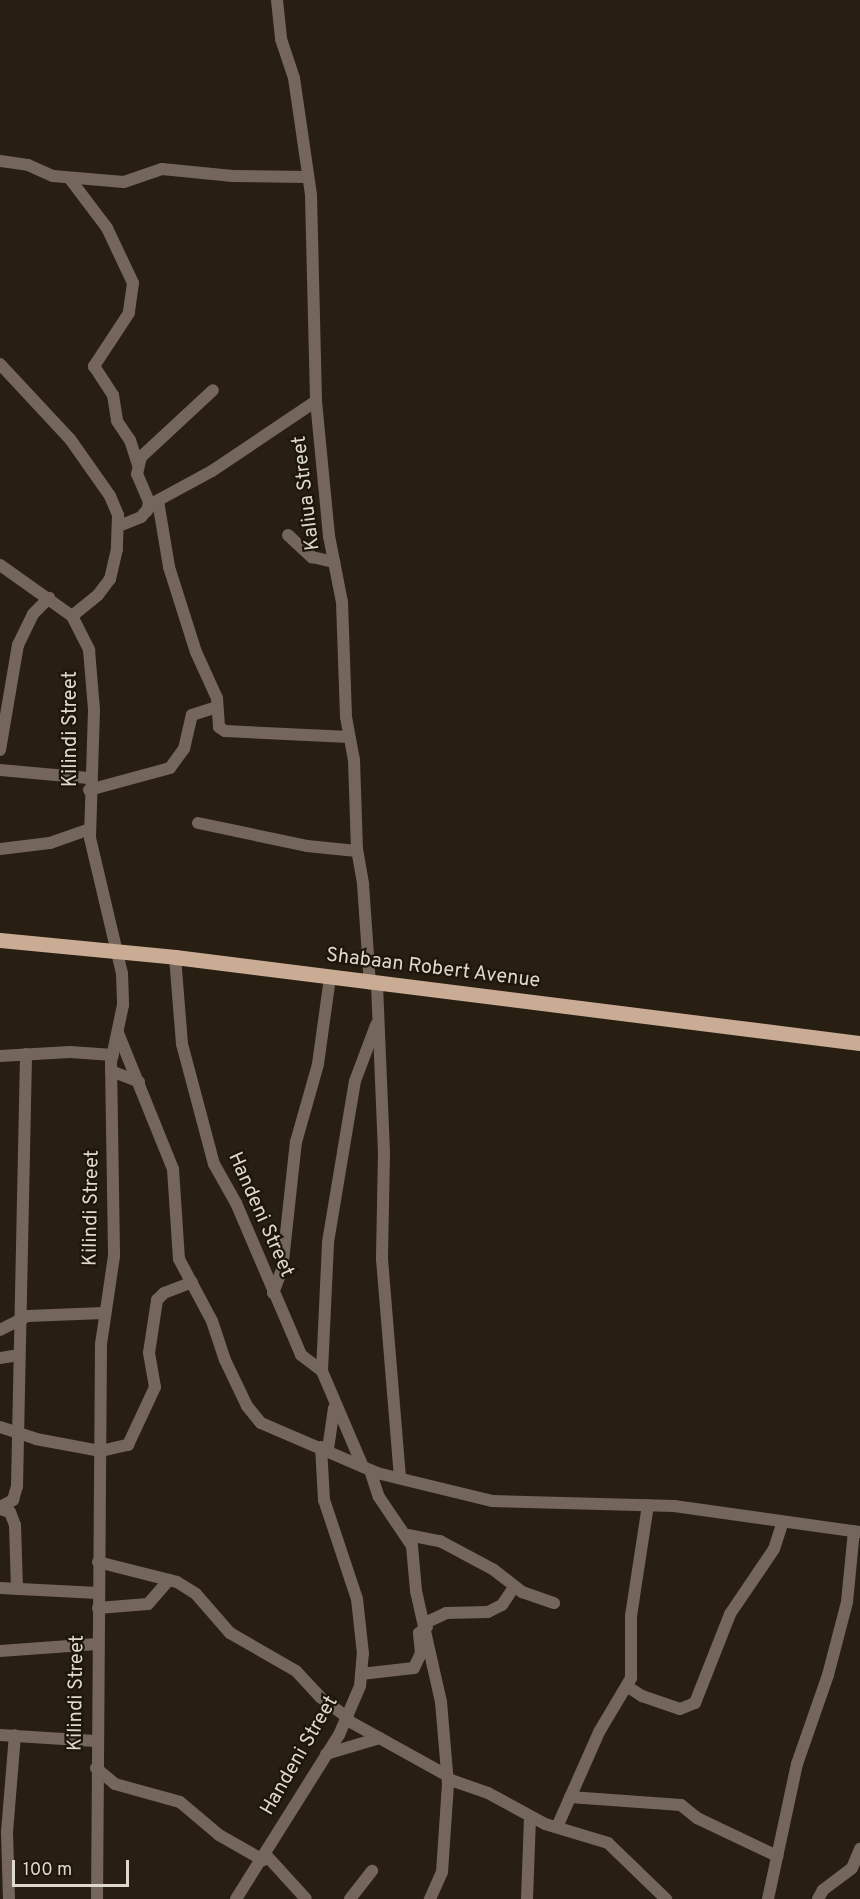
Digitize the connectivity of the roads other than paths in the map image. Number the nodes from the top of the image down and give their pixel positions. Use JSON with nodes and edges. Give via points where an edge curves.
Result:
{"nodes":[{"id":1,"x":277,"y":0,"type":"edge"},
{"id":2,"x":0,"y":161,"type":"edge"},
{"id":3,"x":308,"y":177,"type":"junction"},
{"id":4,"x":70,"y":179,"type":"junction"},
{"id":5,"x":0,"y":364,"type":"edge"},
{"id":6,"x":213,"y":390,"type":"dead end"},
{"id":7,"x":316,"y":401,"type":"junction"},
{"id":8,"x":138,"y":464,"type":"junction"},
{"id":9,"x":158,"y":501,"type":"junction"},
{"id":10,"x":147,"y":511,"type":"junction"},
{"id":11,"x":119,"y":526,"type":"junction"},
{"id":12,"x":288,"y":535,"type":"dead end"},
{"id":13,"x":334,"y":561,"type":"junction"},
{"id":14,"x":0,"y":565,"type":"edge"},
{"id":15,"x":49,"y":598,"type":"junction"},
{"id":16,"x":72,"y":616,"type":"junction"},
{"id":17,"x":217,"y":707,"type":"junction"},
{"id":18,"x":349,"y":737,"type":"junction"},
{"id":19,"x":0,"y":750,"type":"edge"},
{"id":20,"x":0,"y":770,"type":"edge"},
{"id":21,"x":89,"y":784,"type":"junction"},
{"id":22,"x":198,"y":823,"type":"dead end"},
{"id":23,"x":90,"y":829,"type":"junction"},
{"id":24,"x":0,"y":849,"type":"edge"},
{"id":25,"x":357,"y":851,"type":"junction"},
{"id":26,"x":0,"y":940,"type":"edge"},
{"id":27,"x":120,"y":951,"type":"junction"},
{"id":28,"x":175,"y":957,"type":"junction"},
{"id":29,"x":330,"y":978,"type":"junction"},
{"id":30,"x":374,"y":984,"type":"junction"},
{"id":31,"x":377,"y":1023,"type":"junction"},
{"id":32,"x":118,"y":1033,"type":"junction"},
{"id":33,"x":860,"y":1043,"type":"edge"},
{"id":34,"x":26,"y":1054,"type":"junction"},
{"id":35,"x":113,"y":1055,"type":"junction"},
{"id":36,"x":0,"y":1056,"type":"edge"},
{"id":37,"x":111,"y":1071,"type":"junction"},
{"id":38,"x":139,"y":1082,"type":"junction"},
{"id":39,"x":192,"y":1282,"type":"junction"},
{"id":40,"x":273,"y":1293,"type":"junction"},
{"id":41,"x":20,"y":1302,"type":"junction"},
{"id":42,"x":103,"y":1313,"type":"junction"},
{"id":43,"x":36,"y":1315,"type":"junction"},
{"id":44,"x":20,"y":1320,"type":"junction"},
{"id":45,"x":0,"y":1330,"type":"edge"},
{"id":46,"x":20,"y":1355,"type":"junction"},
{"id":47,"x":0,"y":1358,"type":"edge"},
{"id":48,"x":322,"y":1371,"type":"junction"},
{"id":49,"x":334,"y":1403,"type":"junction"},
{"id":50,"x":0,"y":1427,"type":"edge"},
{"id":51,"x":18,"y":1434,"type":"junction"},
{"id":52,"x":325,"y":1448,"type":"junction"},
{"id":53,"x":101,"y":1451,"type":"junction"},
{"id":54,"x":366,"y":1468,"type":"junction"},
{"id":55,"x":400,"y":1477,"type":"junction"},
{"id":56,"x":648,"y":1504,"type":"junction"},
{"id":57,"x":0,"y":1508,"type":"edge"},
{"id":58,"x":782,"y":1524,"type":"junction"},
{"id":59,"x":857,"y":1532,"type":"edge"},
{"id":60,"x":408,"y":1535,"type":"junction"},
{"id":61,"x":98,"y":1562,"type":"junction"},
{"id":62,"x":169,"y":1580,"type":"junction"},
{"id":63,"x":514,"y":1587,"type":"junction"},
{"id":64,"x":8,"y":1588,"type":"edge"},
{"id":65,"x":99,"y":1593,"type":"junction"},
{"id":66,"x":554,"y":1603,"type":"dead end"},
{"id":67,"x":98,"y":1608,"type":"junction"},
{"id":68,"x":426,"y":1625,"type":"junction"},
{"id":69,"x":97,"y":1644,"type":"junction"},
{"id":70,"x":0,"y":1651,"type":"edge"},
{"id":71,"x":361,"y":1674,"type":"junction"},
{"id":72,"x":628,"y":1686,"type":"junction"},
{"id":73,"x":348,"y":1719,"type":"junction"},
{"id":74,"x":0,"y":1735,"type":"edge"},
{"id":75,"x":15,"y":1735,"type":"junction"},
{"id":76,"x":380,"y":1738,"type":"junction"},
{"id":77,"x":95,"y":1741,"type":"junction"},
{"id":78,"x":326,"y":1754,"type":"junction"},
{"id":79,"x":96,"y":1768,"type":"junction"},
{"id":80,"x":448,"y":1777,"type":"junction"},
{"id":81,"x":5,"y":1781,"type":"edge"},
{"id":82,"x":570,"y":1797,"type":"junction"},
{"id":83,"x":530,"y":1817,"type":"junction"},
{"id":84,"x":557,"y":1827,"type":"junction"},
{"id":85,"x":860,"y":1849,"type":"edge"},
{"id":86,"x":777,"y":1856,"type":"junction"},
{"id":87,"x":265,"y":1858,"type":"junction"},
{"id":88,"x":372,"y":1871,"type":"dead end"},
{"id":89,"x":9,"y":1899,"type":"edge"},
{"id":90,"x":97,"y":1899,"type":"edge"},
{"id":91,"x":236,"y":1899,"type":"edge"},
{"id":92,"x":306,"y":1899,"type":"edge"},
{"id":93,"x":350,"y":1899,"type":"edge"},
{"id":94,"x":430,"y":1899,"type":"edge"},
{"id":95,"x":527,"y":1899,"type":"edge"},
{"id":96,"x":666,"y":1899,"type":"edge"},
{"id":97,"x":768,"y":1899,"type":"edge"},
{"id":98,"x":818,"y":1899,"type":"edge"}],
"edges":[{"from":1,"to":3,"type":"street","name":"Kaliua Street","via":[[281,39],[292,68]]},
{"from":2,"to":4,"type":"street"},
{"from":3,"to":4,"type":"street","via":[[233,176],[162,169],[128,182]]},
{"from":3,"to":7,"type":"street","name":"Kaliua Street"},
{"from":4,"to":8,"type":"street","via":[[107,228],[133,283],[129,313],[94,366],[113,395],[117,421],[130,440]]},
{"from":5,"to":11,"type":"street","via":[[32,394],[85,457],[113,502]]},
{"from":6,"to":8,"type":"street"},
{"from":7,"to":9,"type":"street","via":[[212,471]]},
{"from":7,"to":13,"type":"street","name":"Kaliua Street"},
{"from":8,"to":10,"type":"street","via":[[138,479],[149,502]]},
{"from":9,"to":10,"type":"street"},
{"from":9,"to":17,"type":"street","via":[[171,576]]},
{"from":10,"to":11,"type":"street"},
{"from":11,"to":16,"type":"street","via":[[110,579],[98,595]]},
{"from":12,"to":13,"type":"street","via":[[312,557]]},
{"from":13,"to":18,"type":"street","name":"Kaliua Street","via":[[342,602]]},
{"from":14,"to":15,"type":"street","name":"Kilindi Street"},
{"from":15,"to":16,"type":"street","name":"Kilindi Street"},
{"from":15,"to":19,"type":"street","via":[[33,614],[18,645]]},
{"from":16,"to":21,"type":"street","name":"Kilindi Street","via":[[84,635],[92,664]]},
{"from":17,"to":18,"type":"street","via":[[218,724],[225,731]]},
{"from":17,"to":21,"type":"street","via":[[192,715],[184,749],[170,768]]},
{"from":18,"to":25,"type":"street","name":"Kaliua Street"},
{"from":20,"to":21,"type":"street"},
{"from":21,"to":23,"type":"street","name":"Kilindi Street"},
{"from":22,"to":25,"type":"street","via":[[307,846]]},
{"from":23,"to":24,"type":"street","via":[[51,843]]},
{"from":23,"to":27,"type":"street","name":"Kilindi Street","via":[[92,859]]},
{"from":25,"to":30,"type":"street","name":"Kaliua Street"},
{"from":26,"to":27,"type":"main road","name":"Shabaan Robert Avenue"},
{"from":27,"to":28,"type":"main road","name":"Shabaan Robert Avenue"},
{"from":27,"to":32,"type":"street","name":"Kilindi Street","via":[[123,1005]]},
{"from":28,"to":29,"type":"main road","name":"Shabaan Robert Avenue"},
{"from":28,"to":40,"type":"street","name":"Handeni Street","via":[[182,1044],[212,1158],[236,1203]]},
{"from":29,"to":30,"type":"main road","name":"Shabaan Robert Avenue"},
{"from":29,"to":40,"type":"street","via":[[318,1064],[294,1150],[282,1270]]},
{"from":30,"to":31,"type":"street","name":"Kaliua Street"},
{"from":30,"to":33,"type":"main road","name":"Shabaan Robert Avenue"},
{"from":31,"to":48,"type":"street","via":[[355,1082],[328,1242]]},
{"from":31,"to":55,"type":"street","name":"Kaliua Street","via":[[384,1153],[382,1259]]},
{"from":32,"to":35,"type":"street","name":"Kilindi Street"},
{"from":32,"to":38,"type":"street"},
{"from":34,"to":35,"type":"street"},
{"from":34,"to":36,"type":"street"},
{"from":34,"to":41,"type":"street"},
{"from":35,"to":37,"type":"street","name":"Kilindi Street"},
{"from":37,"to":38,"type":"street"},
{"from":37,"to":42,"type":"street","name":"Kilindi Street","via":[[114,1256]]},
{"from":38,"to":39,"type":"street","via":[[174,1169],[177,1250]]},
{"from":39,"to":52,"type":"street","via":[[254,1417]]},
{"from":39,"to":53,"type":"street","via":[[159,1296],[150,1353],[156,1380],[148,1408],[138,1420],[128,1445]]},
{"from":40,"to":48,"type":"street","name":"Handeni Street","via":[[302,1355]]},
{"from":41,"to":43,"type":"street"},
{"from":41,"to":44,"type":"street"},
{"from":42,"to":43,"type":"street"},
{"from":42,"to":53,"type":"street","name":"Kilindi Street"},
{"from":43,"to":44,"type":"street"},
{"from":44,"to":45,"type":"street"},
{"from":44,"to":46,"type":"street"},
{"from":46,"to":47,"type":"street"},
{"from":46,"to":51,"type":"street"},
{"from":48,"to":49,"type":"street","name":"Handeni Street"},
{"from":49,"to":52,"type":"street","name":"Handeni Street"},
{"from":49,"to":54,"type":"street","name":"Handeni Street"},
{"from":50,"to":51,"type":"street"},
{"from":51,"to":53,"type":"street"},
{"from":51,"to":57,"type":"street","via":[[17,1486],[13,1500]]},
{"from":52,"to":54,"type":"street"},
{"from":52,"to":71,"type":"street","name":"Handeni Street","via":[[324,1500],[357,1599]]},
{"from":53,"to":61,"type":"street","name":"Kilindi Street"},
{"from":54,"to":55,"type":"street"},
{"from":54,"to":60,"type":"street","name":"Handeni Street","via":[[379,1497]]},
{"from":55,"to":56,"type":"street","via":[[492,1501],[534,1505]]},
{"from":56,"to":58,"type":"street"},
{"from":56,"to":72,"type":"street","via":[[631,1616],[632,1666]]},
{"from":57,"to":64,"type":"street","via":[[10,1512],[15,1525],[15,1575]]},
{"from":58,"to":59,"type":"street"},
{"from":58,"to":72,"type":"street","via":[[774,1549],[730,1614],[695,1703],[680,1709],[642,1696]]},
{"from":59,"to":86,"type":"street","via":[[847,1602],[828,1675],[797,1764]]},
{"from":60,"to":63,"type":"street","via":[[440,1541],[494,1570]]},
{"from":60,"to":68,"type":"street"},
{"from":61,"to":62,"type":"street"},
{"from":61,"to":65,"type":"street","name":"Kilindi Street"},
{"from":62,"to":67,"type":"street","via":[[147,1604]]},
{"from":62,"to":73,"type":"street","via":[[196,1594],[235,1637],[296,1671]]},
{"from":63,"to":66,"type":"street"},
{"from":63,"to":68,"type":"street","via":[[507,1600],[488,1612],[446,1613]]},
{"from":64,"to":65,"type":"street"},
{"from":65,"to":67,"type":"street","name":"Kilindi Street"},
{"from":67,"to":69,"type":"street","name":"Kilindi Street"},
{"from":68,"to":71,"type":"street","via":[[419,1633],[421,1653],[414,1668]]},
{"from":68,"to":80,"type":"street","via":[[437,1677]]},
{"from":69,"to":70,"type":"street"},
{"from":69,"to":77,"type":"street","name":"Kilindi Street"},
{"from":71,"to":73,"type":"street","name":"Handeni Street"},
{"from":72,"to":82,"type":"street","via":[[599,1732]]},
{"from":73,"to":76,"type":"street"},
{"from":73,"to":78,"type":"street","name":"Handeni Street"},
{"from":74,"to":75,"type":"street"},
{"from":75,"to":77,"type":"street"},
{"from":75,"to":81,"type":"street"},
{"from":76,"to":78,"type":"street"},
{"from":76,"to":80,"type":"street"},
{"from":77,"to":79,"type":"street","name":"Kilindi Street"},
{"from":78,"to":87,"type":"street","name":"Handeni Street"},
{"from":79,"to":87,"type":"street","via":[[115,1784],[180,1802],[219,1835]]},
{"from":79,"to":90,"type":"street","name":"Kilindi Street","via":[[100,1805]]},
{"from":80,"to":83,"type":"street","via":[[488,1793]]},
{"from":80,"to":94,"type":"street","via":[[442,1872]]},
{"from":81,"to":89,"type":"street"},
{"from":82,"to":84,"type":"street"},
{"from":82,"to":86,"type":"street","via":[[681,1805],[697,1818]]},
{"from":83,"to":84,"type":"street"},
{"from":83,"to":95,"type":"street"},
{"from":84,"to":96,"type":"street","via":[[608,1843]]},
{"from":85,"to":98,"type":"street","via":[[852,1868]]},
{"from":86,"to":97,"type":"street"},
{"from":87,"to":91,"type":"street","name":"Handeni Street"},
{"from":87,"to":92,"type":"street"},
{"from":88,"to":93,"type":"street"}]}
